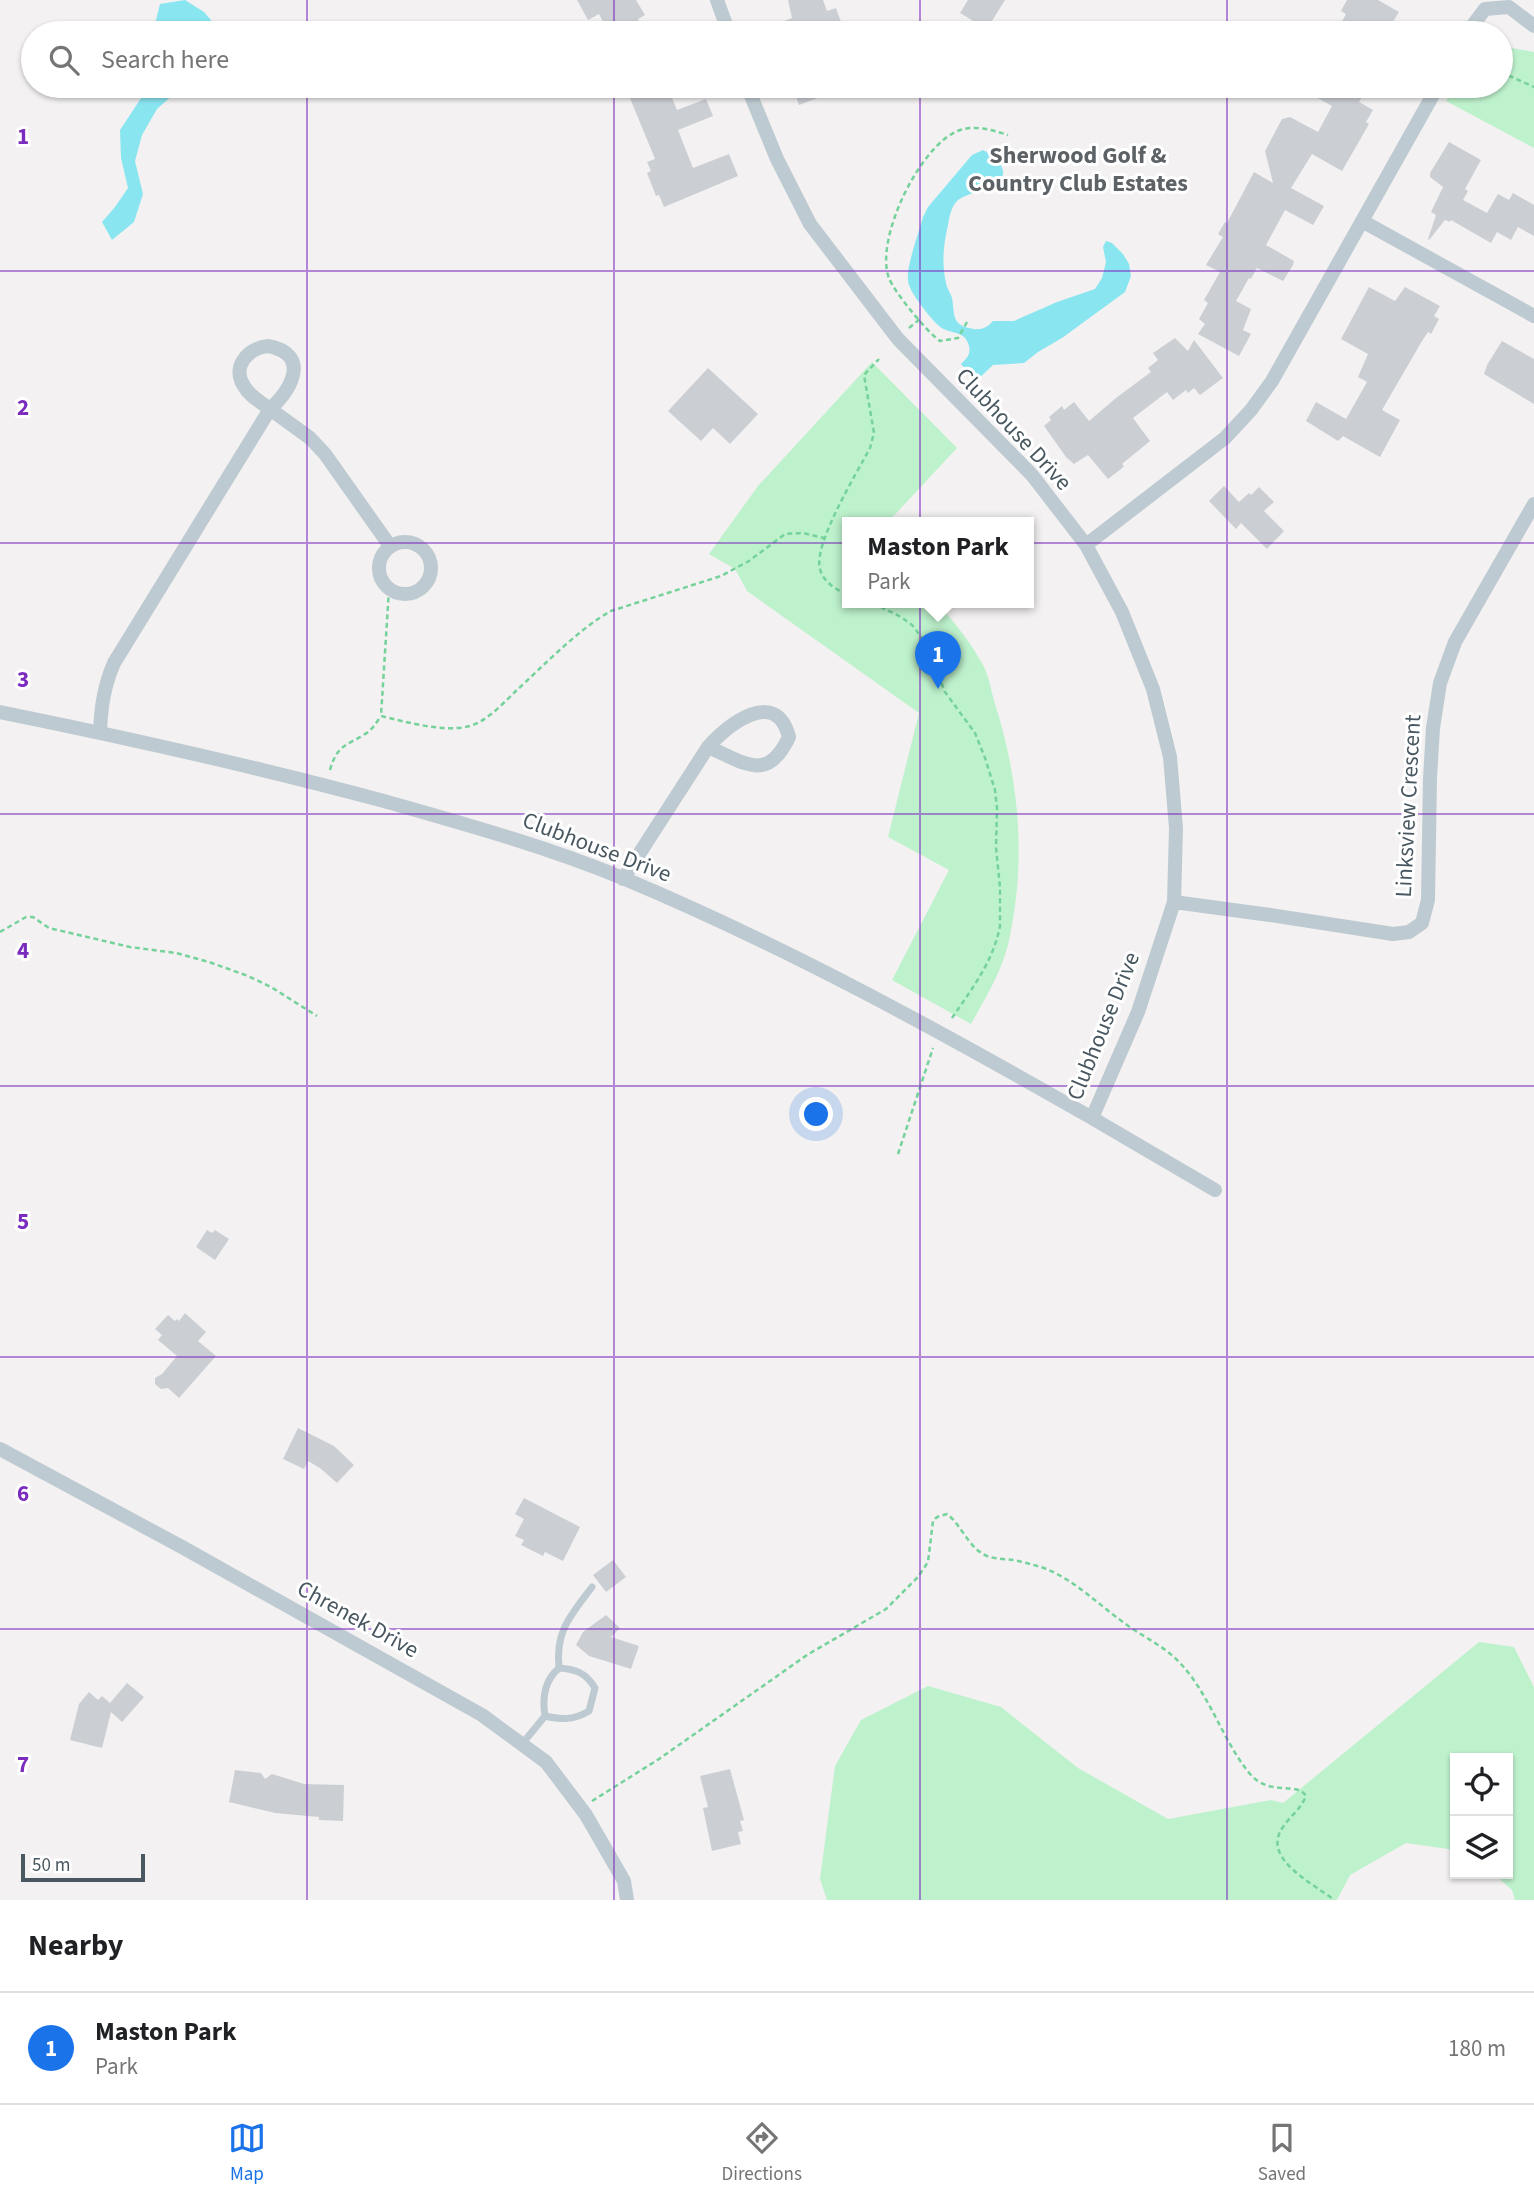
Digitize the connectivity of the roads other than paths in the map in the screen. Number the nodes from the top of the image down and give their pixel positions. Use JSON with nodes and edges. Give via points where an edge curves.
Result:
{"nodes":[{"id":1,"x":717,"y":0,"type":"edge"},
{"id":2,"x":725,"y":21,"type":"edge"},
{"id":3,"x":1476,"y":21,"type":"edge"},
{"id":4,"x":1534,"y":26,"type":"edge"},
{"id":5,"x":752,"y":98,"type":"edge"},
{"id":6,"x":1431,"y":98,"type":"edge"},
{"id":7,"x":1362,"y":222,"type":"junction"},
{"id":8,"x":1534,"y":316,"type":"edge"},
{"id":9,"x":270,"y":409,"type":"junction"},
{"id":10,"x":1534,"y":504,"type":"edge"},
{"id":11,"x":1086,"y":545,"type":"junction"},
{"id":12,"x":390,"y":546,"type":"junction"},
{"id":13,"x":0,"y":712,"type":"edge"},
{"id":14,"x":100,"y":732,"type":"junction"},
{"id":15,"x":708,"y":747,"type":"junction"},
{"id":16,"x":623,"y":879,"type":"junction"},
{"id":17,"x":1174,"y":902,"type":"junction"},
{"id":18,"x":1092,"y":1118,"type":"junction"},
{"id":19,"x":1215,"y":1191,"type":"dead end"},
{"id":20,"x":0,"y":1448,"type":"edge"},
{"id":21,"x":592,"y":1587,"type":"dead end"},
{"id":22,"x":559,"y":1668,"type":"junction"},
{"id":23,"x":545,"y":1716,"type":"junction"},
{"id":24,"x":522,"y":1744,"type":"junction"},
{"id":25,"x":627,"y":1900,"type":"edge"}],
"edges":[{"from":1,"to":2,"type":"street"},
{"from":3,"to":4,"type":"street","via":[[1485,9],[1508,7]]},
{"from":5,"to":11,"type":"street","name":"Clubhouse Drive","via":[[810,224],[898,340],[1032,475]]},
{"from":6,"to":7,"type":"street"},
{"from":7,"to":8,"type":"street"},
{"from":7,"to":11,"type":"street","via":[[1251,410],[1225,438]]},
{"from":9,"to":9,"type":"street","via":[[294,377],[290,359],[268,346],[251,351],[240,373],[245,389]]},
{"from":9,"to":12,"type":"street","via":[[324,454]]},
{"from":9,"to":14,"type":"street","via":[[114,663],[102,702]]},
{"from":10,"to":17,"type":"street","name":"Linksview Crescent","via":[[1455,642],[1440,683],[1430,778],[1429,900],[1422,923],[1409,932],[1393,934]]},
{"from":11,"to":17,"type":"street","name":"Clubhouse Drive","via":[[1122,612],[1153,689],[1170,757],[1176,828]]},
{"from":12,"to":12,"type":"street","via":[[407,541],[429,556],[431,573],[422,589],[405,595],[389,589],[379,576],[378,567]]},
{"from":13,"to":14,"type":"street","name":"Clubhouse Drive"},
{"from":14,"to":16,"type":"street","name":"Clubhouse Drive","via":[[326,785],[488,831]]},
{"from":15,"to":15,"type":"street","via":[[755,767],[777,757],[789,737],[786,724],[762,712],[738,719]]},
{"from":15,"to":16,"type":"street"},
{"from":16,"to":18,"type":"street","name":"Clubhouse Drive","via":[[758,939],[942,1033]]},
{"from":17,"to":18,"type":"street","name":"Clubhouse Drive","via":[[1138,1012]]},
{"from":18,"to":19,"type":"street"},
{"from":20,"to":24,"type":"street","name":"Chrenek Drive","via":[[442,1691]]},
{"from":21,"to":22,"type":"lane","via":[[567,1621],[557,1650]]},
{"from":22,"to":23,"type":"lane","via":[[550,1675],[543,1702]]},
{"from":22,"to":23,"type":"lane","via":[[589,1677],[596,1688],[593,1699],[589,1710],[579,1717]]},
{"from":23,"to":24,"type":"lane"},
{"from":24,"to":25,"type":"street","name":"Chrenek Drive","via":[[545,1762],[580,1808],[624,1881]]}]}
